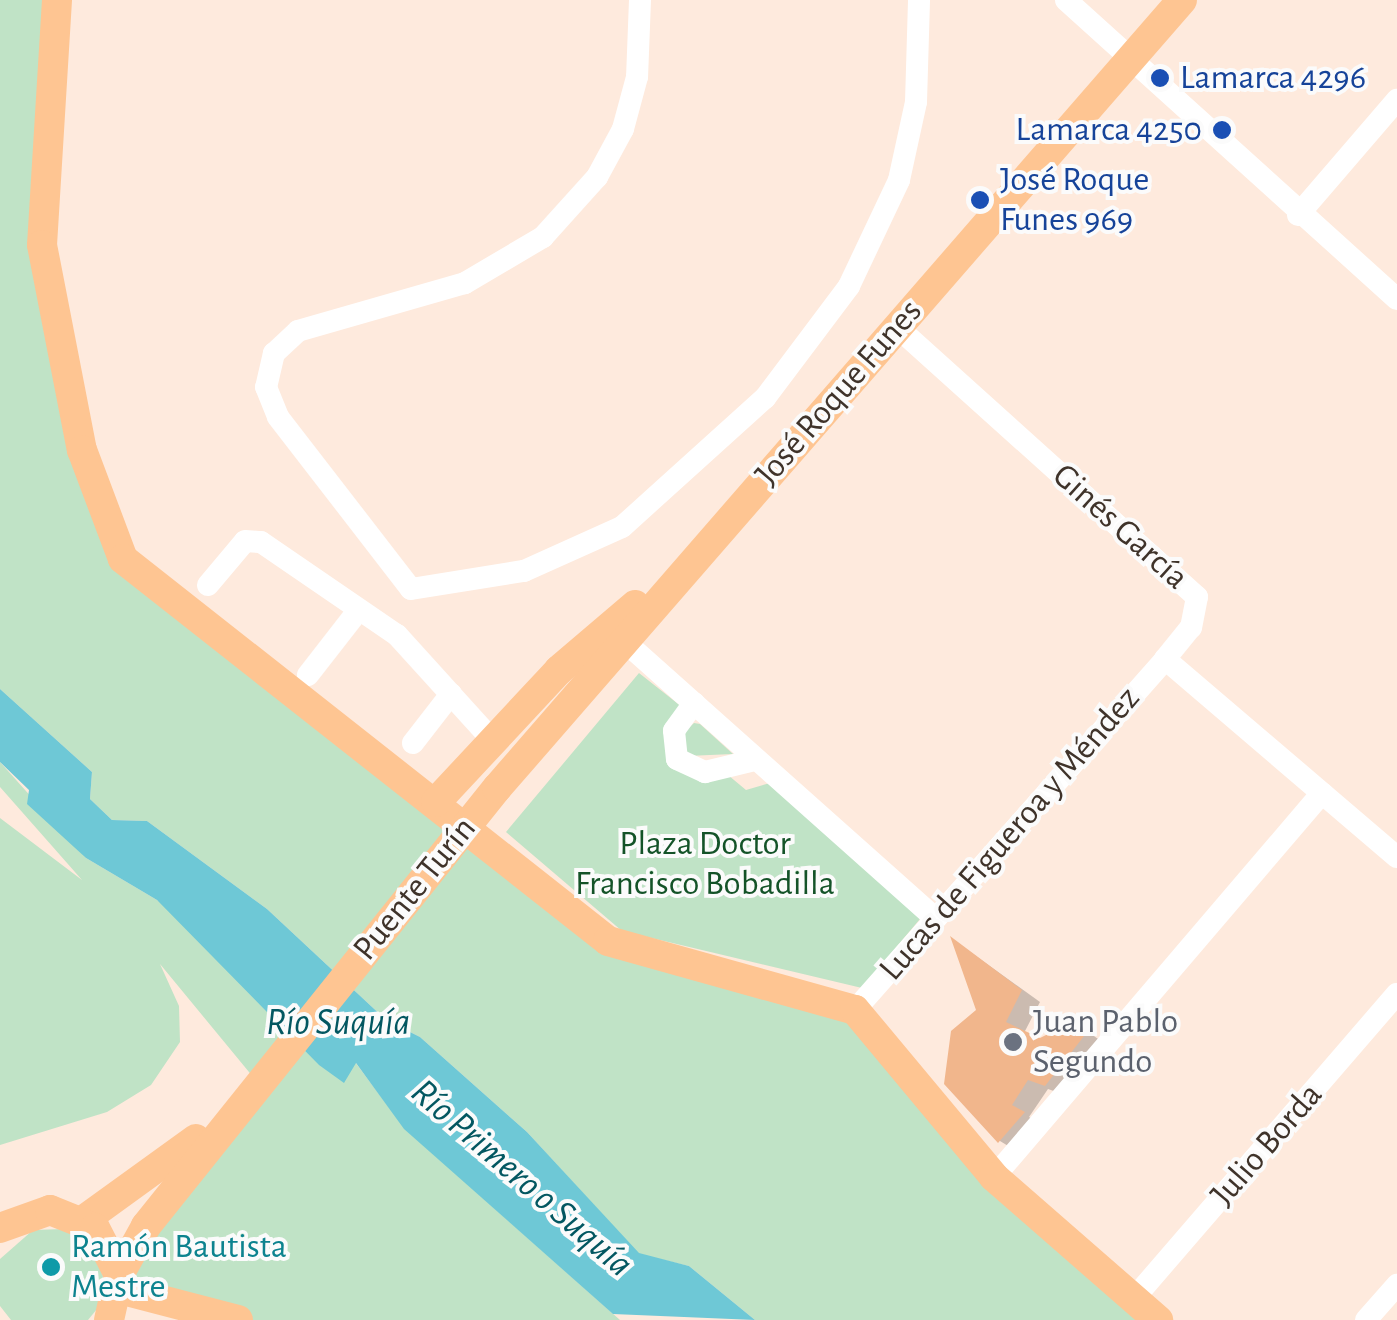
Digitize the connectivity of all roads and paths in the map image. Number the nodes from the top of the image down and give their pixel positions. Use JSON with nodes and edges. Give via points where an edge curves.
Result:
{"nodes":[{"id":1,"x":57,"y":0,"type":"edge"},
{"id":2,"x":640,"y":0,"type":"edge"},
{"id":3,"x":919,"y":0,"type":"edge"},
{"id":4,"x":1066,"y":0,"type":"edge"},
{"id":5,"x":1182,"y":0,"type":"edge"},
{"id":6,"x":1127,"y":62,"type":"junction"},
{"id":7,"x":1397,"y":100,"type":"edge"},
{"id":8,"x":1298,"y":216,"type":"junction"},
{"id":9,"x":1397,"y":299,"type":"edge"},
{"id":10,"x":896,"y":326,"type":"junction"},
{"id":11,"x":714,"y":538,"type":"junction"},
{"id":12,"x":208,"y":585,"type":"dead end"},
{"id":13,"x":358,"y":612,"type":"junction"},
{"id":14,"x":624,"y":640,"type":"junction"},
{"id":15,"x":1165,"y":659,"type":"junction"},
{"id":16,"x":308,"y":674,"type":"dead end"},
{"id":17,"x":451,"y":694,"type":"junction"},
{"id":18,"x":694,"y":702,"type":"junction"},
{"id":19,"x":492,"y":741,"type":"junction"},
{"id":20,"x":413,"y":743,"type":"dead end"},
{"id":21,"x":755,"y":760,"type":"junction"},
{"id":22,"x":497,"y":788,"type":"joint"},
{"id":23,"x":1322,"y":793,"type":"junction"},
{"id":24,"x":436,"y":802,"type":"junction"},
{"id":25,"x":1397,"y":856,"type":"edge"},
{"id":26,"x":935,"y":918,"type":"junction"},
{"id":27,"x":1397,"y":994,"type":"edge"},
{"id":28,"x":855,"y":1010,"type":"junction"},
{"id":29,"x":258,"y":1083,"type":"junction"},
{"id":30,"x":994,"y":1177,"type":"junction"},
{"id":31,"x":84,"y":1220,"type":"junction"},
{"id":32,"x":0,"y":1228,"type":"edge"},
{"id":33,"x":119,"y":1282,"type":"junction"},
{"id":34,"x":1397,"y":1285,"type":"edge"},
{"id":35,"x":1136,"y":1296,"type":"junction"},
{"id":36,"x":1374,"y":1317,"type":"edge"},
{"id":37,"x":109,"y":1320,"type":"edge"},
{"id":38,"x":238,"y":1320,"type":"edge"},
{"id":39,"x":1158,"y":1320,"type":"edge"}],
"edges":[{"from":1,"to":24,"type":"main road","via":[[42,245],[82,450],[111,540],[145,583]]},
{"from":2,"to":3,"type":"street","via":[[637,77],[623,129],[597,177],[542,237],[465,283],[298,330],[274,353],[266,388],[278,417],[411,589],[524,571],[622,526],[765,398],[848,286],[898,180],[916,102]]},
{"from":4,"to":6,"type":"street"},
{"from":5,"to":6,"type":"main road","name":"José Roque Funes"},
{"from":6,"to":8,"type":"street"},
{"from":6,"to":10,"type":"main road","name":"José Roque Funes"},
{"from":7,"to":8,"type":"street"},
{"from":8,"to":9,"type":"street"},
{"from":10,"to":11,"type":"main road","name":"José Roque Funes"},
{"from":10,"to":15,"type":"street","name":"Ginés García","via":[[1196,597],[1196,616]]},
{"from":11,"to":14,"type":"main road","name":"José Roque Funes"},
{"from":11,"to":19,"type":"main road","via":[[559,670]]},
{"from":12,"to":13,"type":"street","via":[[251,539]]},
{"from":13,"to":16,"type":"street"},
{"from":13,"to":17,"type":"street","via":[[397,635]]},
{"from":14,"to":18,"type":"street"},
{"from":14,"to":22,"type":"main road","name":"José Roque Funes"},
{"from":15,"to":23,"type":"street"},
{"from":15,"to":26,"type":"street","name":"Lucas de Figueroa y Méndez"},
{"from":17,"to":19,"type":"street"},
{"from":17,"to":20,"type":"street"},
{"from":18,"to":21,"type":"street"},
{"from":18,"to":21,"type":"street","via":[[674,731],[677,759],[705,772]]},
{"from":19,"to":24,"type":"main road"},
{"from":21,"to":26,"type":"street"},
{"from":22,"to":29,"type":"main road","name":"Puente Turín"},
{"from":23,"to":25,"type":"street"},
{"from":23,"to":30,"type":"street"},
{"from":24,"to":28,"type":"main road","via":[[624,950]]},
{"from":26,"to":28,"type":"street","name":"Lucas de Figueroa y Méndez"},
{"from":27,"to":35,"type":"street","name":"Julio Borda"},
{"from":28,"to":30,"type":"main road"},
{"from":29,"to":31,"type":"main road","name":"Puente Turín","via":[[150,1180]]},
{"from":29,"to":33,"type":"main road","name":"Puente Turín","via":[[146,1226]]},
{"from":30,"to":35,"type":"main road"},
{"from":31,"to":32,"type":"main road","via":[[33,1212]]},
{"from":31,"to":33,"type":"main road","via":[[105,1238]]},
{"from":33,"to":37,"type":"main road","name":"Puente Turín"},
{"from":33,"to":38,"type":"main road"},
{"from":34,"to":36,"type":"street"},
{"from":35,"to":39,"type":"main road"}]}
